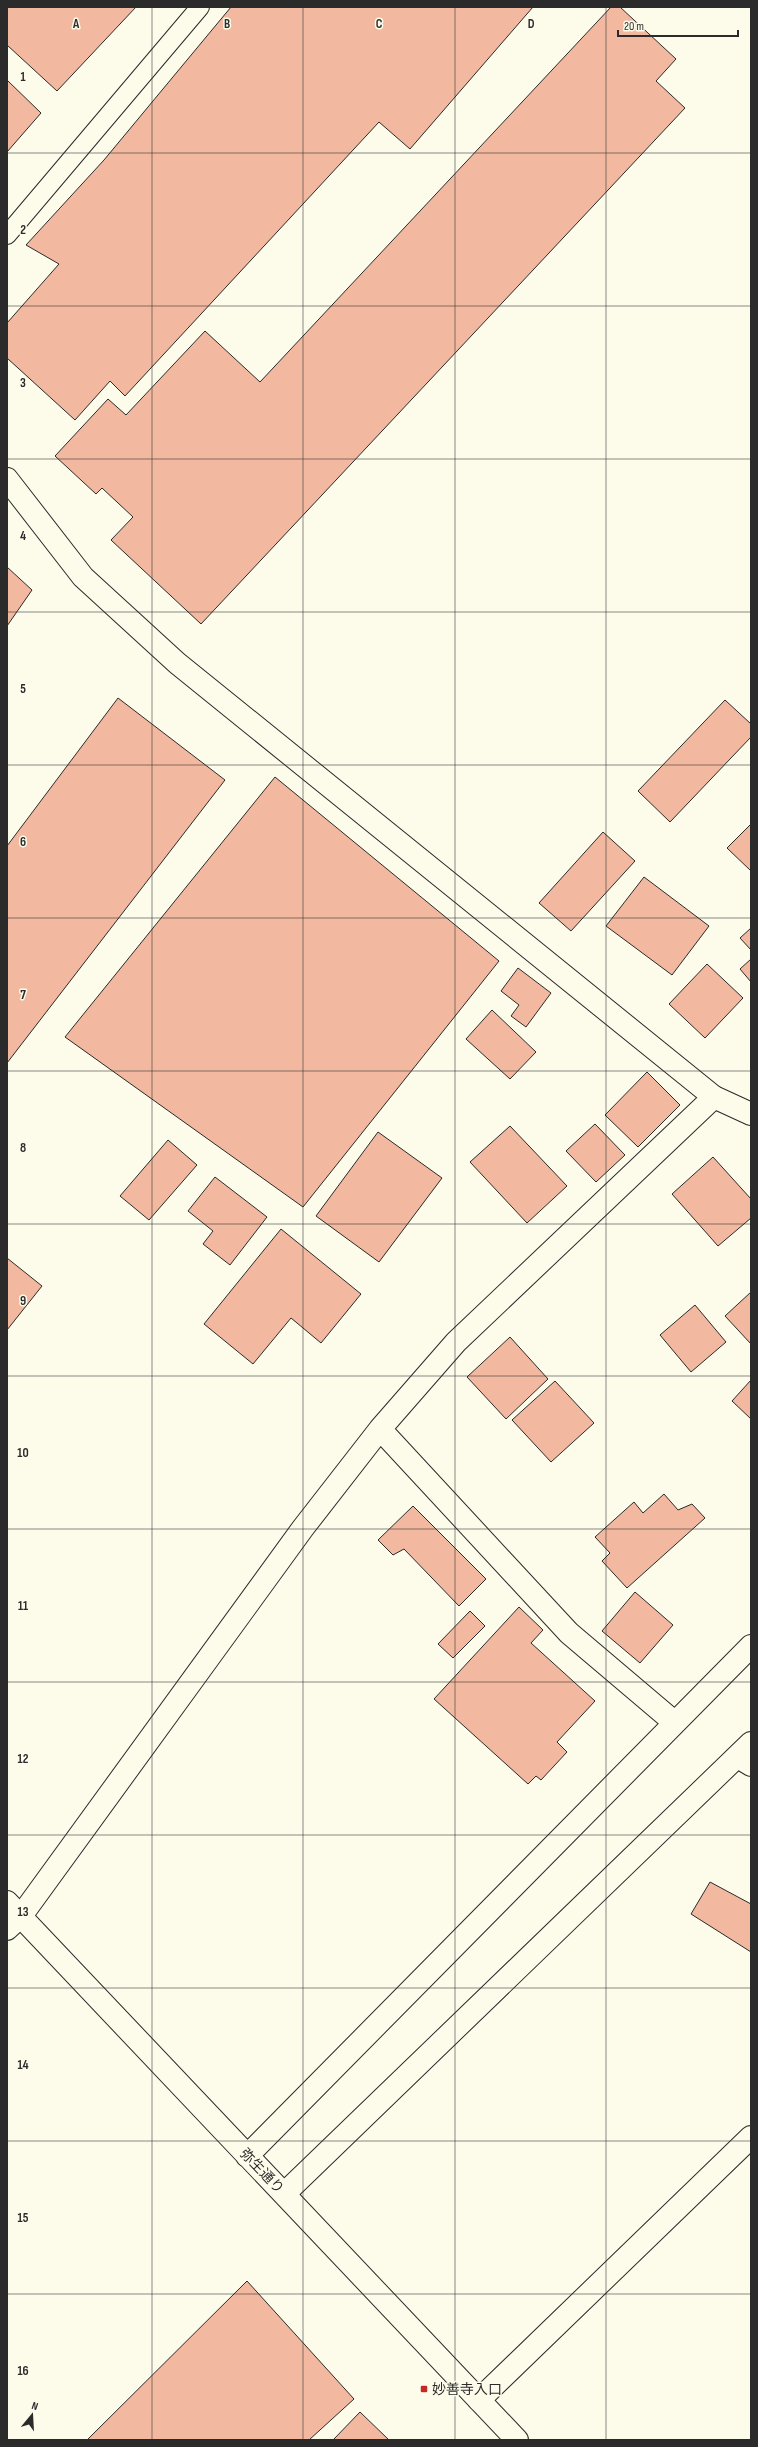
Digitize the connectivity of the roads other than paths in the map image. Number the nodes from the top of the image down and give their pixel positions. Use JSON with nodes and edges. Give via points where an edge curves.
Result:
{"nodes":[{"id":1,"x":200,"y":7,"type":"edge"},
{"id":2,"x":7,"y":235,"type":"edge"},
{"id":3,"x":7,"y":479,"type":"edge"},
{"id":4,"x":714,"y":1097,"type":"junction"},
{"id":5,"x":751,"y":1114,"type":"edge"},
{"id":6,"x":380,"y":1429,"type":"junction"},
{"id":7,"x":751,"y":1646,"type":"edge"},
{"id":8,"x":674,"y":1722,"type":"junction"},
{"id":9,"x":747,"y":1755,"type":"edge"},
{"id":10,"x":12,"y":1916,"type":"edge"},
{"id":11,"x":751,"y":2137,"type":"edge"},
{"id":12,"x":247,"y":2156,"type":"junction"},
{"id":13,"x":284,"y":2194,"type":"junction"},
{"id":14,"x":479,"y":2400,"type":"junction"},
{"id":15,"x":517,"y":2440,"type":"edge"}],
"edges":[{"from":1,"to":2,"type":"lane"},
{"from":3,"to":4,"type":"street","via":[[83,577],[177,663]]},
{"from":4,"to":5,"type":"street"},
{"from":4,"to":6,"type":"street","via":[[456,1342]]},
{"from":6,"to":8,"type":"street","via":[[569,1633]]},
{"from":6,"to":10,"type":"street"},
{"from":7,"to":8,"type":"street"},
{"from":8,"to":12,"type":"street"},
{"from":9,"to":13,"type":"street"},
{"from":10,"to":12,"type":"street","name":"弥生通り"},
{"from":11,"to":14,"type":"street"},
{"from":12,"to":13,"type":"street","name":"弥生通り"},
{"from":13,"to":14,"type":"street","name":"弥生通り"},
{"from":14,"to":15,"type":"street","name":"弥生通り"}]}
